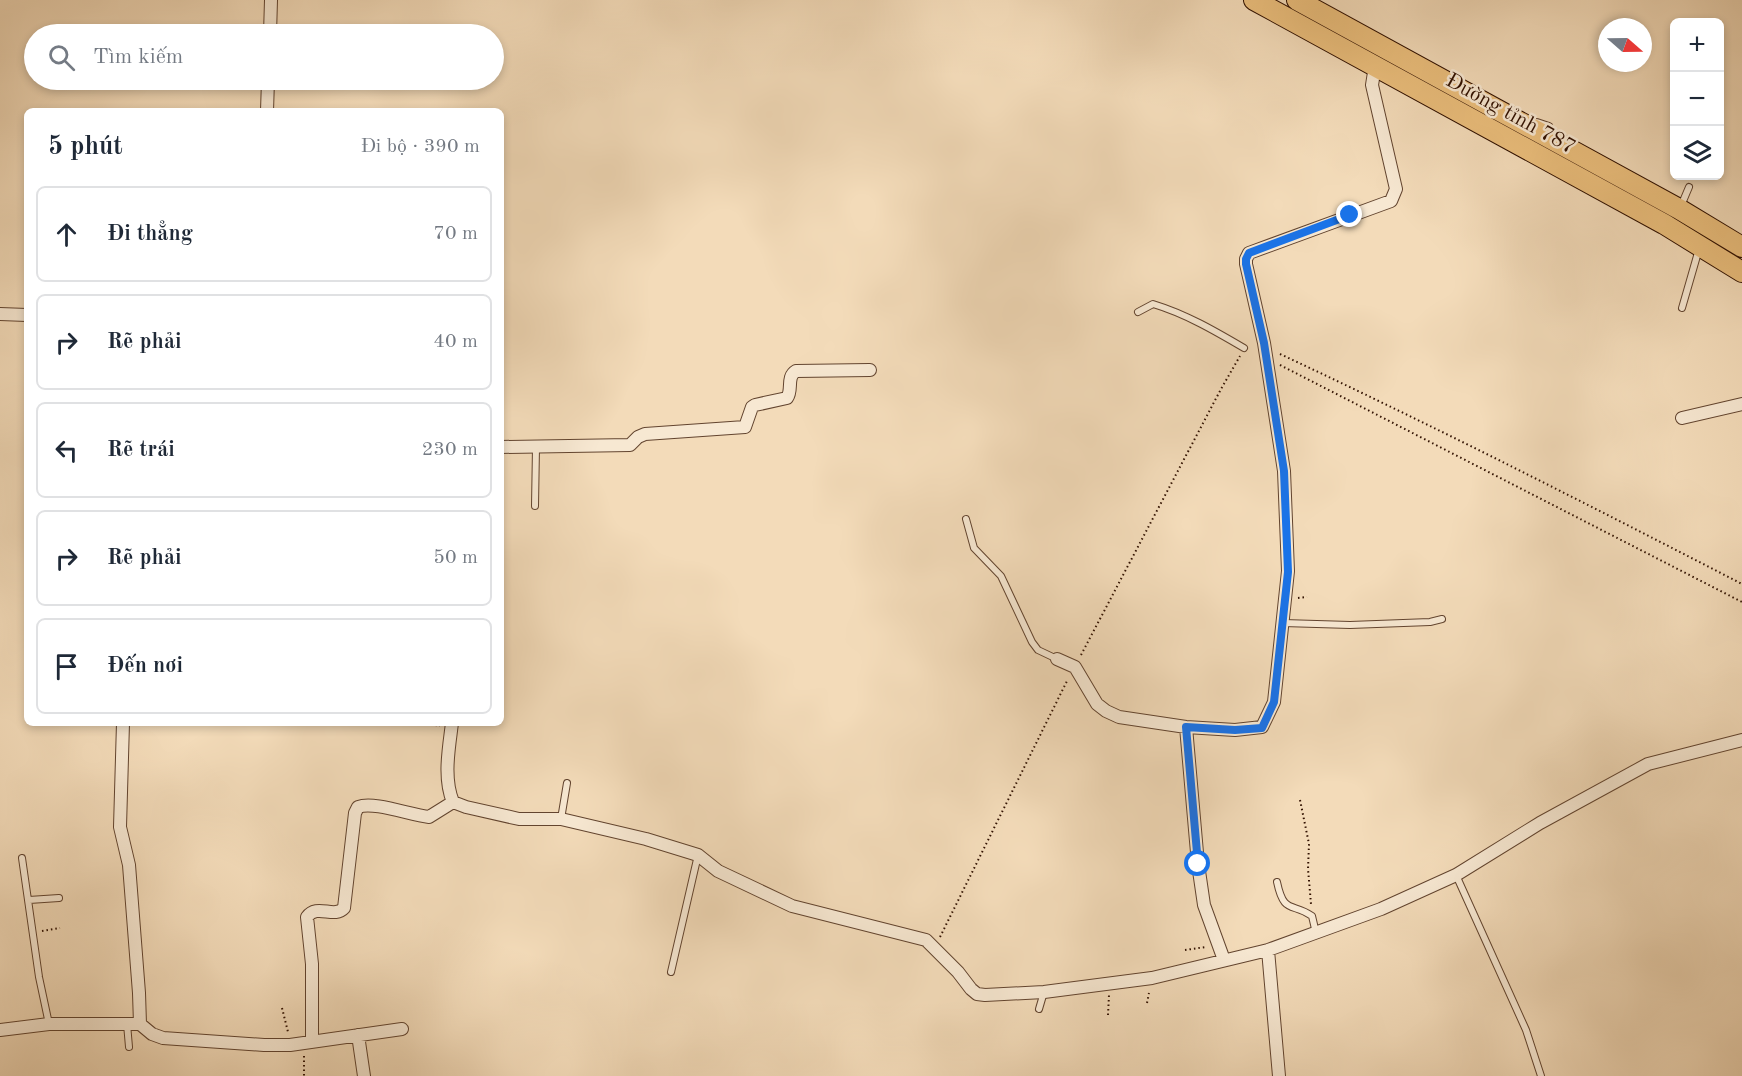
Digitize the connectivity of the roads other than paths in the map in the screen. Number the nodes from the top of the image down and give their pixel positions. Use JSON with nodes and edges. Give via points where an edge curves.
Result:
{"nodes":[{"id":1,"x":271,"y":0,"type":"edge"},
{"id":2,"x":1254,"y":0,"type":"edge"},
{"id":3,"x":1299,"y":0,"type":"edge"},
{"id":4,"x":270,"y":24,"type":"edge"},
{"id":5,"x":1375,"y":66,"type":"junction"},
{"id":6,"x":268,"y":90,"type":"edge"},
{"id":7,"x":267,"y":108,"type":"edge"},
{"id":8,"x":1520,"y":121,"type":"junction"},
{"id":9,"x":1549,"y":126,"type":"dead end"},
{"id":10,"x":1689,"y":187,"type":"dead end"},
{"id":11,"x":1679,"y":209,"type":"junction"},
{"id":12,"x":1700,"y":246,"type":"junction"},
{"id":13,"x":1742,"y":247,"type":"edge"},
{"id":14,"x":1742,"y":272,"type":"edge"},
{"id":15,"x":1682,"y":308,"type":"dead end"},
{"id":16,"x":1138,"y":312,"type":"dead end"},
{"id":17,"x":0,"y":314,"type":"edge"},
{"id":18,"x":24,"y":315,"type":"edge"},
{"id":19,"x":1245,"y":348,"type":"road end"},
{"id":20,"x":870,"y":370,"type":"dead end"},
{"id":21,"x":1742,"y":404,"type":"edge"},
{"id":22,"x":1682,"y":418,"type":"dead end"},
{"id":23,"x":536,"y":446,"type":"junction"},
{"id":24,"x":504,"y":447,"type":"edge"},
{"id":25,"x":535,"y":506,"type":"dead end"},
{"id":26,"x":966,"y":519,"type":"dead end"},
{"id":27,"x":1442,"y":619,"type":"dead end"},
{"id":28,"x":1283,"y":623,"type":"junction"},
{"id":29,"x":1067,"y":663,"type":"joint"},
{"id":30,"x":123,"y":726,"type":"edge"},
{"id":31,"x":452,"y":726,"type":"edge"},
{"id":32,"x":1186,"y":727,"type":"junction"},
{"id":33,"x":1742,"y":740,"type":"edge"},
{"id":34,"x":567,"y":783,"type":"dead end"},
{"id":35,"x":453,"y":802,"type":"junction"},
{"id":36,"x":561,"y":819,"type":"junction"},
{"id":37,"x":698,"y":855,"type":"junction"},
{"id":38,"x":22,"y":858,"type":"dead end"},
{"id":39,"x":1456,"y":875,"type":"junction"},
{"id":40,"x":1277,"y":882,"type":"dead end"},
{"id":41,"x":59,"y":898,"type":"dead end"},
{"id":42,"x":29,"y":900,"type":"junction"},
{"id":43,"x":1316,"y":933,"type":"junction"},
{"id":44,"x":1268,"y":950,"type":"junction"},
{"id":45,"x":1224,"y":960,"type":"junction"},
{"id":46,"x":671,"y":972,"type":"dead end"},
{"id":47,"x":1044,"y":992,"type":"junction"},
{"id":48,"x":1040,"y":1009,"type":"dead end"},
{"id":49,"x":49,"y":1024,"type":"junction"},
{"id":50,"x":127,"y":1024,"type":"junction"},
{"id":51,"x":140,"y":1024,"type":"junction"},
{"id":52,"x":402,"y":1029,"type":"dead end"},
{"id":53,"x":0,"y":1030,"type":"edge"},
{"id":54,"x":358,"y":1035,"type":"junction"},
{"id":55,"x":308,"y":1043,"type":"junction"},
{"id":56,"x":129,"y":1047,"type":"dead end"},
{"id":57,"x":364,"y":1076,"type":"edge"},
{"id":58,"x":1279,"y":1076,"type":"edge"},
{"id":59,"x":1541,"y":1076,"type":"edge"}],
"edges":[{"from":1,"to":4,"type":"street"},
{"from":2,"to":5,"type":"main road","name":"Đường tỉnh 787"},
{"from":3,"to":8,"type":"main road","name":"Đường tỉnh 787"},
{"from":5,"to":12,"type":"main road","name":"Đường tỉnh 787"},
{"from":5,"to":28,"type":"street","via":[[1372,86],[1396,189],[1391,201],[1249,253],[1246,259],[1284,471],[1288,572]]},
{"from":6,"to":7,"type":"street"},
{"from":8,"to":9,"type":"lane"},
{"from":8,"to":11,"type":"main road","name":"Đường tỉnh 787"},
{"from":10,"to":11,"type":"lane"},
{"from":11,"to":13,"type":"main road","name":"Đường tỉnh 787"},
{"from":12,"to":14,"type":"main road","name":"Đường tỉnh 787"},
{"from":12,"to":15,"type":"lane"},
{"from":16,"to":19,"type":"lane","via":[[1153,304],[1167,308]]},
{"from":17,"to":18,"type":"street"},
{"from":20,"to":23,"type":"street","via":[[796,371],[790,379],[787,398],[754,405],[745,427],[645,434],[630,445]]},
{"from":21,"to":22,"type":"street"},
{"from":23,"to":24,"type":"street"},
{"from":23,"to":25,"type":"lane"},
{"from":26,"to":29,"type":"lane","via":[[974,548],[1001,576],[1032,642],[1038,650]]},
{"from":27,"to":28,"type":"lane","via":[[1350,625]]},
{"from":28,"to":32,"type":"street","via":[[1274,702],[1262,728]]},
{"from":29,"to":32,"type":"street","via":[[1106,711],[1119,717]]},
{"from":30,"to":51,"type":"street","via":[[120,827],[129,865]]},
{"from":31,"to":35,"type":"street","via":[[447,776]]},
{"from":32,"to":45,"type":"street","via":[[1204,905]]},
{"from":33,"to":39,"type":"street","via":[[1648,764]]},
{"from":34,"to":36,"type":"lane"},
{"from":35,"to":36,"type":"street","via":[[519,819]]},
{"from":35,"to":55,"type":"street","via":[[429,817],[358,807],[344,908],[342,912],[318,910],[307,917],[312,964]]},
{"from":36,"to":37,"type":"street"},
{"from":37,"to":46,"type":"lane"},
{"from":37,"to":47,"type":"street","via":[[718,871],[792,906],[927,940],[978,993]]},
{"from":38,"to":42,"type":"lane"},
{"from":39,"to":43,"type":"street"},
{"from":39,"to":59,"type":"lane","via":[[1526,1030]]},
{"from":40,"to":43,"type":"lane","via":[[1285,903],[1312,916]]},
{"from":41,"to":42,"type":"lane"},
{"from":42,"to":49,"type":"lane"},
{"from":43,"to":44,"type":"street"},
{"from":44,"to":45,"type":"street"},
{"from":44,"to":58,"type":"street"},
{"from":45,"to":47,"type":"street","via":[[1152,978]]},
{"from":47,"to":48,"type":"lane"},
{"from":49,"to":50,"type":"street"},
{"from":49,"to":53,"type":"street"},
{"from":50,"to":51,"type":"street"},
{"from":50,"to":56,"type":"lane"},
{"from":51,"to":55,"type":"street","via":[[163,1038],[264,1045]]},
{"from":52,"to":54,"type":"street"},
{"from":54,"to":55,"type":"street"},
{"from":54,"to":57,"type":"street"}]}
